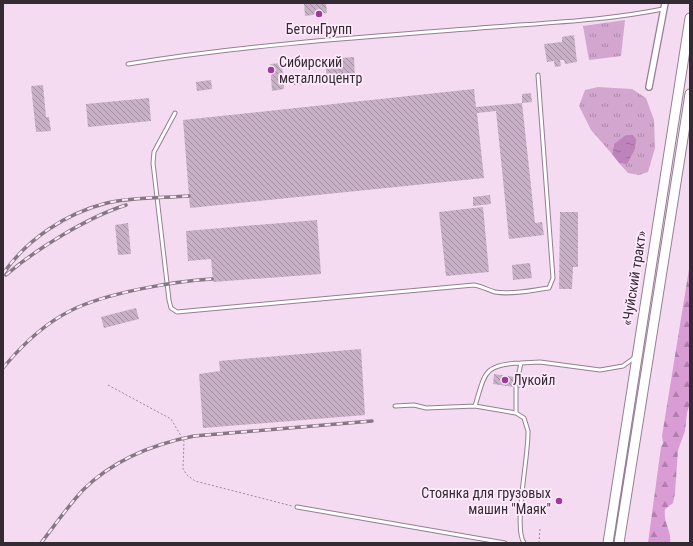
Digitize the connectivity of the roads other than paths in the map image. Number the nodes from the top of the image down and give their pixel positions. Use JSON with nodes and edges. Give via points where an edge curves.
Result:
{"nodes":[{"id":1,"x":664,"y":6,"type":"edge"},
{"id":2,"x":690,"y":18,"type":"edge"},
{"id":3,"x":128,"y":64,"type":"dead end"},
{"id":4,"x":538,"y":75,"type":"dead end"},
{"id":5,"x":649,"y":87,"type":"dead end"},
{"id":6,"x":690,"y":94,"type":"edge"},
{"id":7,"x":175,"y":113,"type":"dead end"},
{"id":8,"x":636,"y":357,"type":"junction"},
{"id":9,"x":521,"y":363,"type":"junction"},
{"id":10,"x":518,"y":377,"type":"dead end"},
{"id":11,"x":516,"y":387,"type":"dead end"},
{"id":12,"x":395,"y":406,"type":"dead end"},
{"id":13,"x":475,"y":406,"type":"junction"},
{"id":14,"x":516,"y":413,"type":"junction"},
{"id":15,"x":297,"y":507,"type":"road end"},
{"id":16,"x":505,"y":543,"type":"edge"},
{"id":17,"x":524,"y":543,"type":"edge"},
{"id":18,"x":608,"y":543,"type":"edge"},
{"id":19,"x":620,"y":543,"type":"edge"}],
"edges":[{"from":1,"to":3,"type":"lane","via":[[593,18],[289,42]]},
{"from":1,"to":5,"type":"street"},
{"from":2,"to":8,"type":"highway","name":"«Чуйский тракт»"},
{"from":4,"to":7,"type":"lane","via":[[553,278],[549,288],[506,293],[493,292],[474,285],[177,312],[171,308],[168,300],[152,163],[154,152]]},
{"from":6,"to":19,"type":"highway","name":"«Чуйский тракт»"},
{"from":8,"to":9,"type":"lane","via":[[623,366],[606,369],[540,362]]},
{"from":8,"to":18,"type":"highway","name":"«Чуйский тракт»"},
{"from":9,"to":10,"type":"lane"},
{"from":9,"to":13,"type":"lane","via":[[495,366],[485,375]]},
{"from":11,"to":14,"type":"lane"},
{"from":12,"to":13,"type":"lane"},
{"from":13,"to":14,"type":"lane"},
{"from":14,"to":17,"type":"lane","via":[[524,418],[528,431],[520,520],[520,538]]},
{"from":15,"to":16,"type":"lane"}]}
